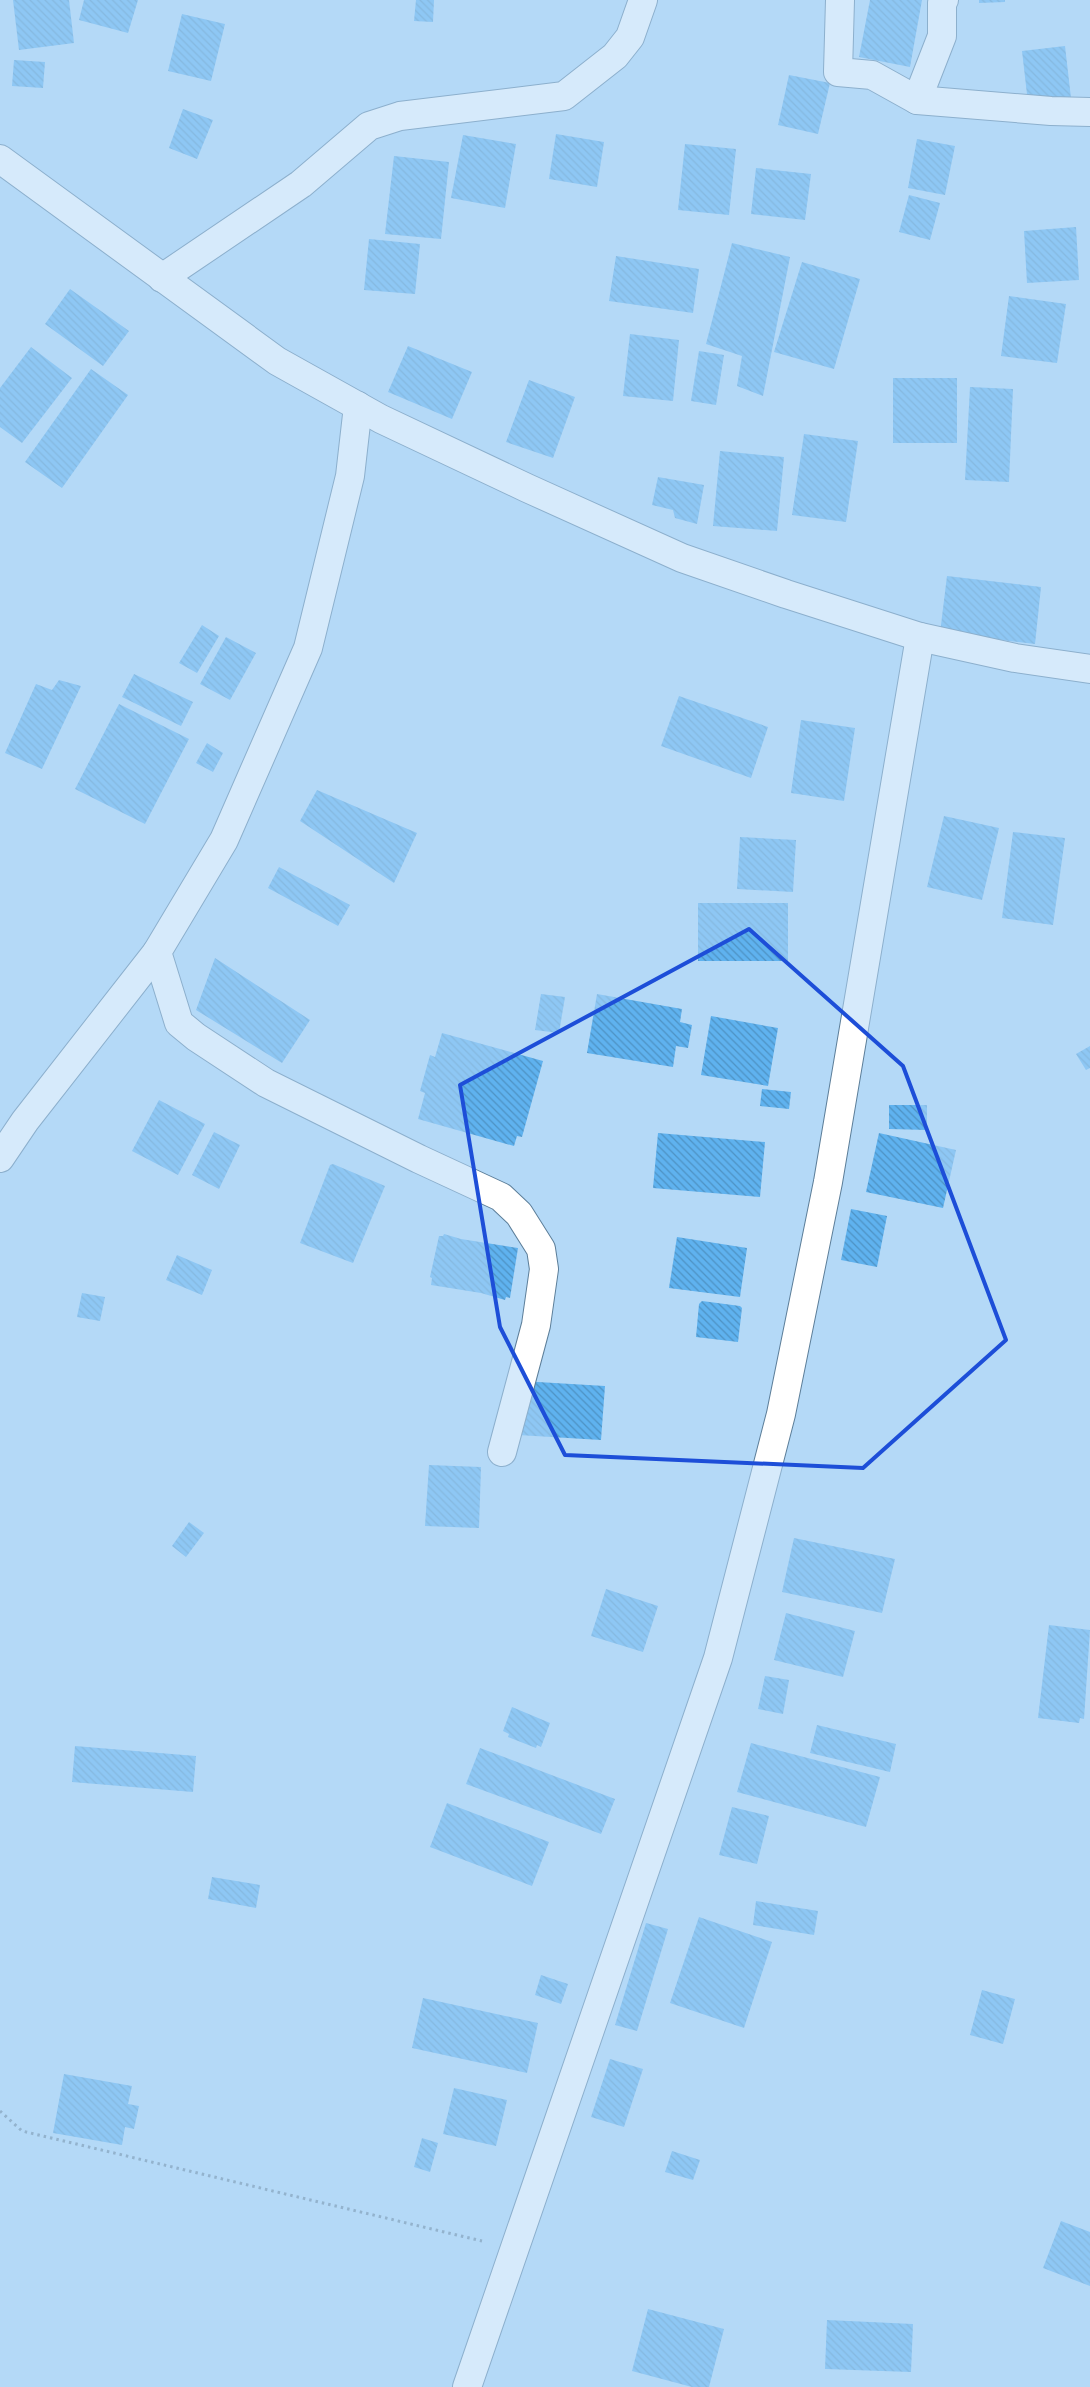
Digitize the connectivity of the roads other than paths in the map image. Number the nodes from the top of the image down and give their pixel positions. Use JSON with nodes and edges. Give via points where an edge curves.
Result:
{"nodes":[{"id":1,"x":643,"y":0,"type":"edge"},
{"id":2,"x":840,"y":0,"type":"edge"},
{"id":3,"x":944,"y":0,"type":"edge"},
{"id":4,"x":918,"y":100,"type":"junction"},
{"id":5,"x":1090,"y":112,"type":"edge"},
{"id":6,"x":0,"y":159,"type":"edge"},
{"id":7,"x":162,"y":278,"type":"junction"},
{"id":8,"x":358,"y":406,"type":"junction"},
{"id":9,"x":920,"y":637,"type":"junction"},
{"id":10,"x":1090,"y":669,"type":"edge"},
{"id":11,"x":157,"y":952,"type":"junction"},
{"id":12,"x":0,"y":1158,"type":"edge"},
{"id":13,"x":502,"y":1452,"type":"dead end"},
{"id":14,"x":467,"y":2387,"type":"edge"}],
"edges":[{"from":1,"to":7,"type":"street","via":[[630,36],[615,56],[564,96],[400,116],[369,126],[302,184]]},
{"from":2,"to":4,"type":"street","via":[[838,72],[872,75]]},
{"from":3,"to":4,"type":"street","via":[[942,36]]},
{"from":4,"to":5,"type":"street","via":[[1051,112]]},
{"from":6,"to":7,"type":"street"},
{"from":7,"to":8,"type":"street","via":[[277,361]]},
{"from":8,"to":9,"type":"street","via":[[682,558]]},
{"from":8,"to":11,"type":"street","via":[[350,476],[308,648],[224,840]]},
{"from":9,"to":10,"type":"street","via":[[1015,658]]},
{"from":9,"to":14,"type":"street","via":[[828,1182],[781,1414],[718,1658]]},
{"from":11,"to":12,"type":"street","via":[[25,1121]]},
{"from":11,"to":13,"type":"street","via":[[179,1023],[196,1038],[266,1083],[501,1197],[519,1214],[541,1248],[544,1269],[536,1325]]}]}
